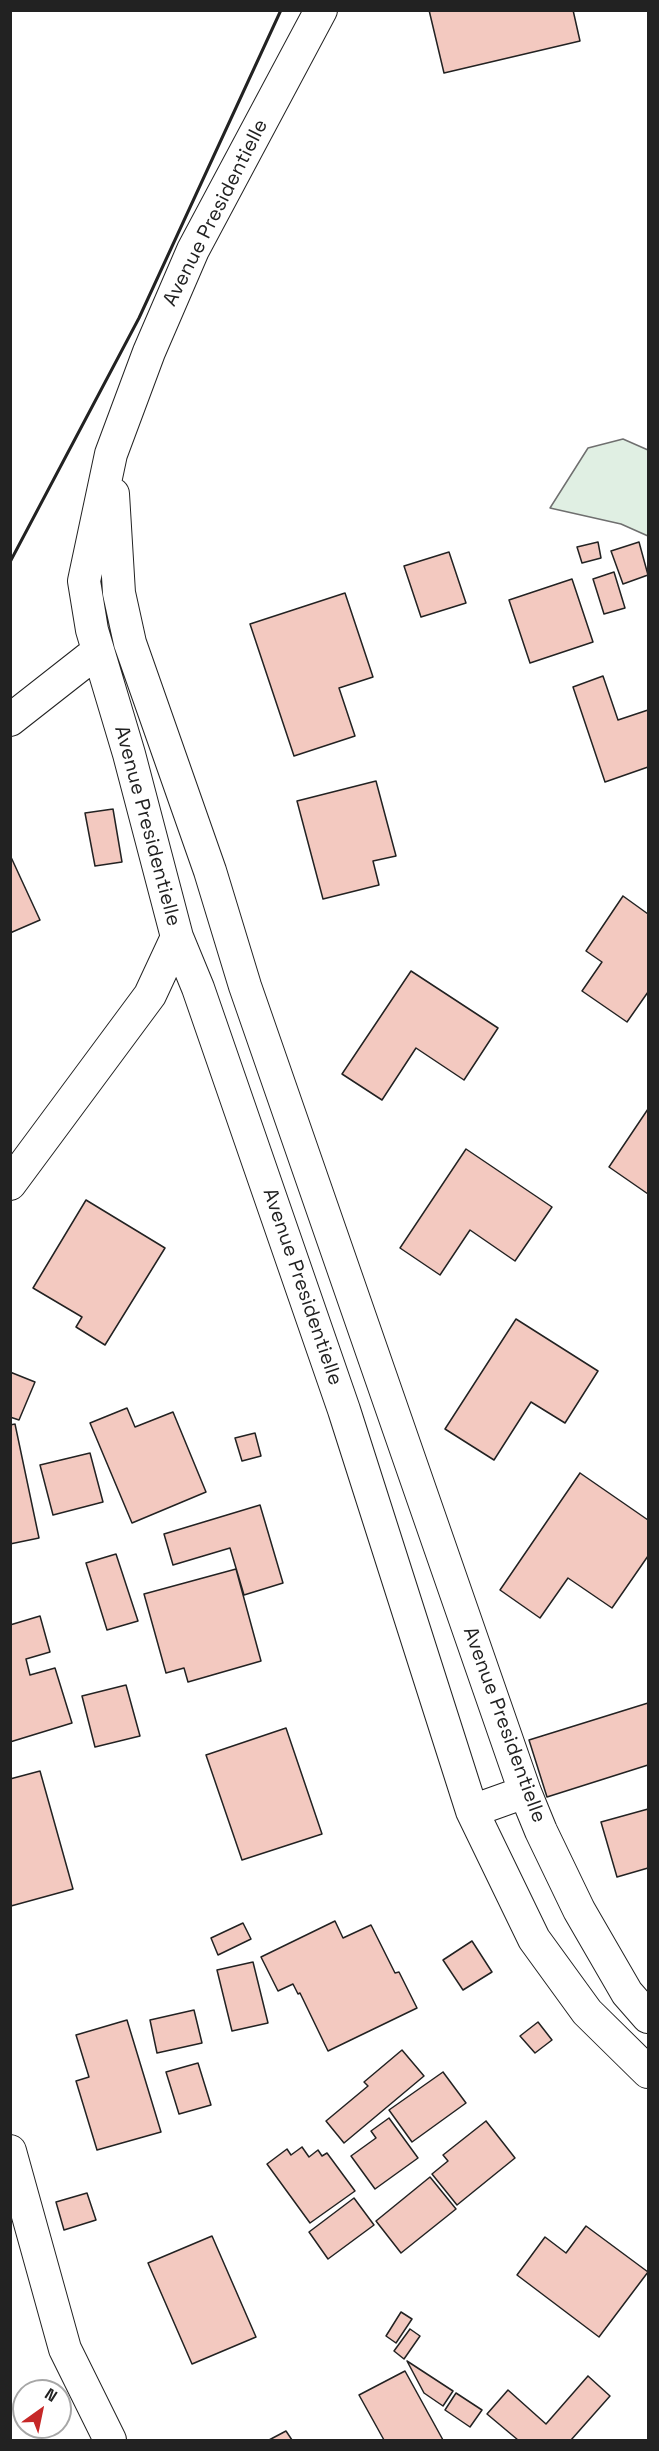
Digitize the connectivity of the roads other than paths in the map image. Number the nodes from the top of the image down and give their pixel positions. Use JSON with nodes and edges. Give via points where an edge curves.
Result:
{"nodes":[{"id":1,"x":321,"y":10,"type":"edge"},
{"id":2,"x":111,"y":454,"type":"junction"},
{"id":3,"x":98,"y":651,"type":"junction"},
{"id":4,"x":10,"y":720,"type":"edge"},
{"id":5,"x":177,"y":937,"type":"junction"},
{"id":6,"x":245,"y":986,"type":"junction"},
{"id":7,"x":198,"y":988,"type":"junction"},
{"id":8,"x":10,"y":1184,"type":"edge"},
{"id":9,"x":525,"y":1792,"type":"junction"},
{"id":10,"x":472,"y":1811,"type":"junction"},
{"id":11,"x":648,"y":2017,"type":"edge"},
{"id":12,"x":648,"y":2072,"type":"edge"},
{"id":13,"x":10,"y":2151,"type":"edge"},
{"id":14,"x":110,"y":2440,"type":"edge"}],
"edges":[{"from":1,"to":2,"type":"street","name":"Avenue Presidentielle","via":[[193,250]]},
{"from":2,"to":3,"type":"street","name":"Avenue Presidentielle","via":[[84,581]]},
{"from":2,"to":6,"type":"street","name":"Avenue Presidentielle","via":[[119,593],[130,643],[210,871]]},
{"from":3,"to":4,"type":"street"},
{"from":3,"to":5,"type":"street","name":"Avenue Presidentielle"},
{"from":5,"to":7,"type":"street","name":"Avenue Presidentielle"},
{"from":5,"to":8,"type":"street","via":[[150,995]]},
{"from":6,"to":7,"type":"street"},
{"from":6,"to":9,"type":"street","name":"Avenue Presidentielle"},
{"from":7,"to":10,"type":"street","name":"Avenue Presidentielle","via":[[344,1410]]},
{"from":9,"to":10,"type":"street"},
{"from":9,"to":11,"type":"street","name":"Avenue Presidentielle","via":[[579,1910],[627,1993]]},
{"from":10,"to":12,"type":"street","name":"Avenue Presidentielle","via":[[534,1939],[587,2012]]},
{"from":13,"to":14,"type":"street","via":[[65,2349]]}]}
